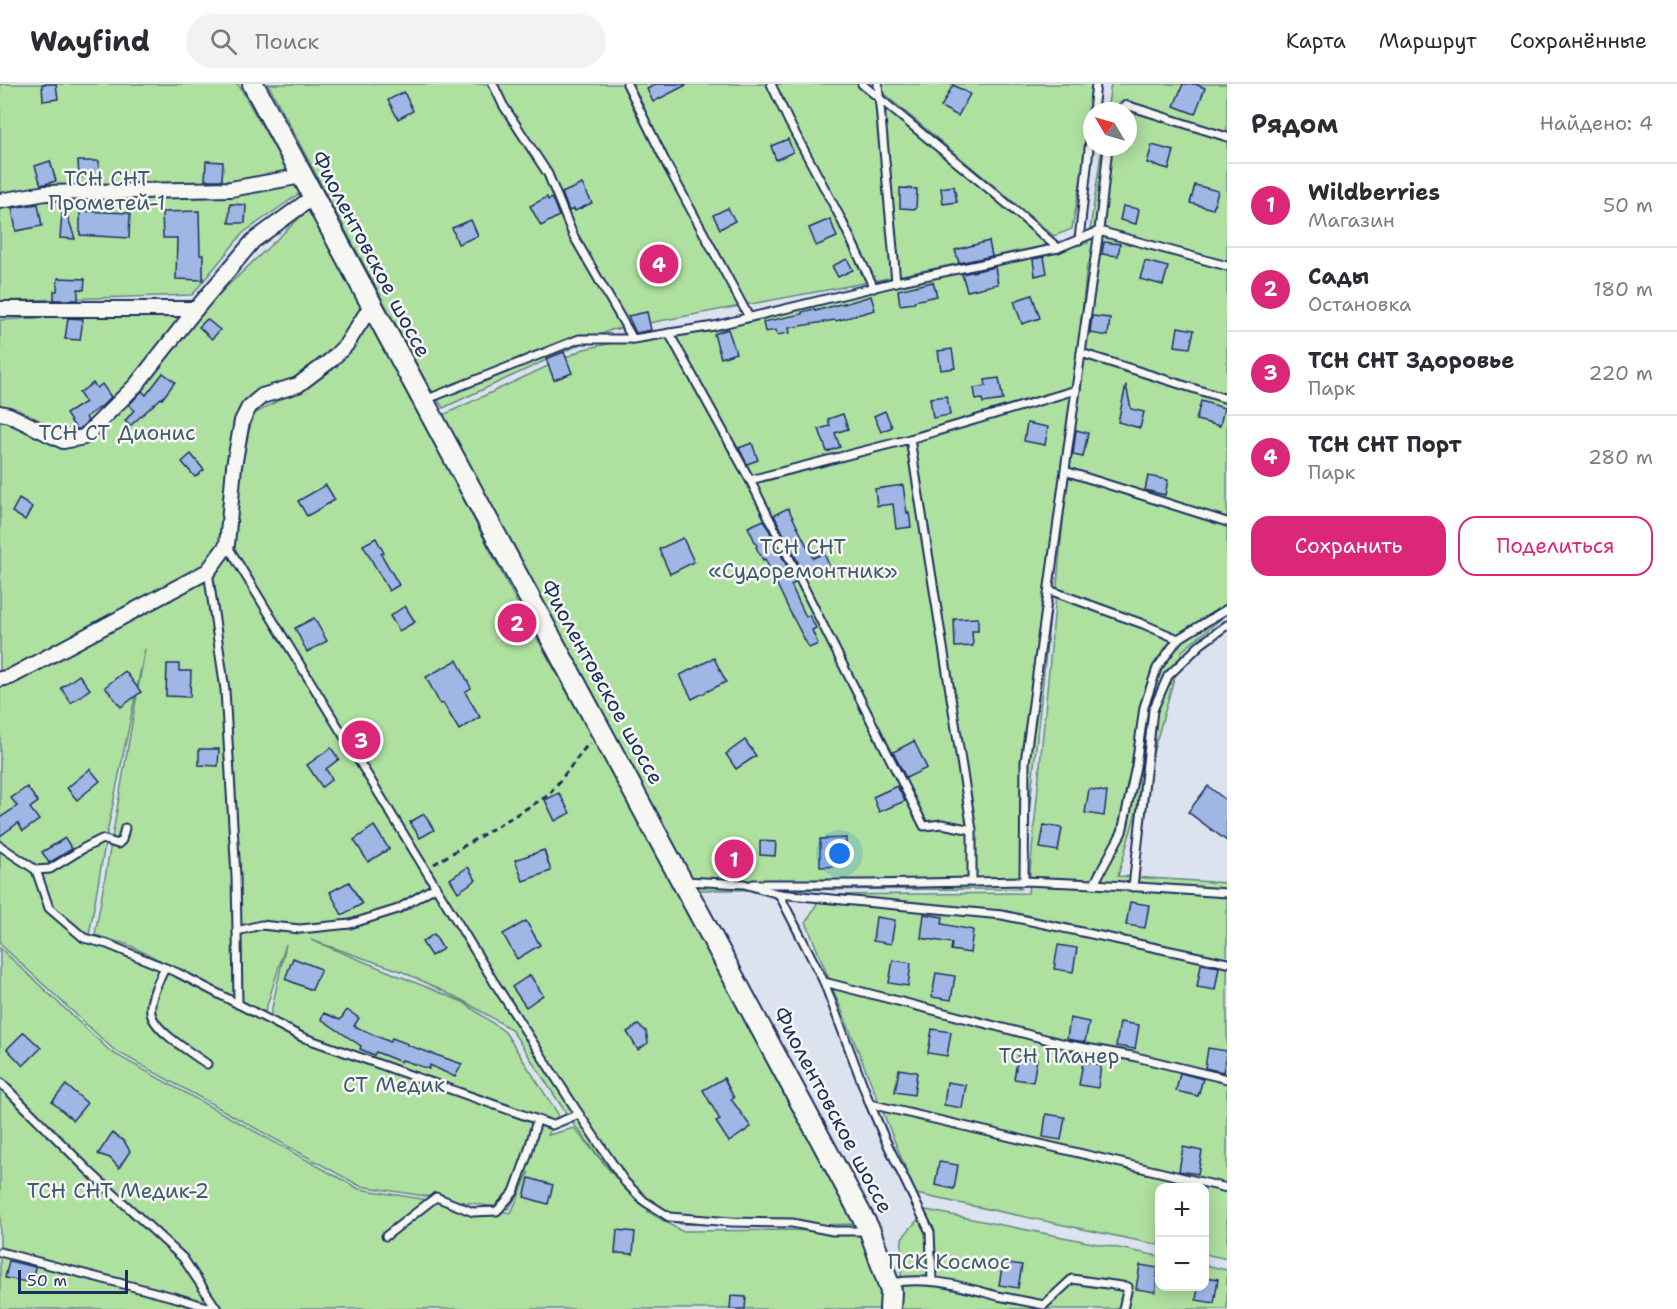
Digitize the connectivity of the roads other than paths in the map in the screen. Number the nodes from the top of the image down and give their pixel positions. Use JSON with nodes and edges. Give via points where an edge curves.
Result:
{"nodes":[{"id":1,"x":253,"y":84,"type":"edge"},
{"id":2,"x":493,"y":84,"type":"edge"},
{"id":3,"x":627,"y":84,"type":"edge"},
{"id":4,"x":771,"y":84,"type":"edge"},
{"id":5,"x":862,"y":84,"type":"edge"},
{"id":6,"x":878,"y":84,"type":"edge"},
{"id":7,"x":1096,"y":84,"type":"edge"},
{"id":8,"x":880,"y":99,"type":"junction"},
{"id":9,"x":1094,"y":102,"type":"edge"},
{"id":10,"x":1137,"y":108,"type":"edge"},
{"id":11,"x":1227,"y":137,"type":"edge"},
{"id":12,"x":1088,"y":156,"type":"edge"},
{"id":13,"x":1107,"y":156,"type":"edge"},
{"id":14,"x":302,"y":176,"type":"junction"},
{"id":15,"x":313,"y":197,"type":"junction"},
{"id":16,"x":0,"y":201,"type":"edge"},
{"id":17,"x":1099,"y":231,"type":"junction"},
{"id":18,"x":1079,"y":240,"type":"junction"},
{"id":19,"x":1058,"y":248,"type":"junction"},
{"id":20,"x":1227,"y":267,"type":"edge"},
{"id":21,"x":896,"y":282,"type":"junction"},
{"id":22,"x":874,"y":288,"type":"junction"},
{"id":23,"x":371,"y":306,"type":"junction"},
{"id":24,"x":0,"y":309,"type":"edge"},
{"id":25,"x":196,"y":309,"type":"junction"},
{"id":26,"x":749,"y":317,"type":"junction"},
{"id":27,"x":669,"y":333,"type":"junction"},
{"id":28,"x":633,"y":339,"type":"junction"},
{"id":29,"x":1081,"y":353,"type":"junction"},
{"id":30,"x":1076,"y":390,"type":"junction"},
{"id":31,"x":1227,"y":399,"type":"edge"},
{"id":32,"x":423,"y":401,"type":"junction"},
{"id":33,"x":0,"y":413,"type":"edge"},
{"id":34,"x":910,"y":439,"type":"junction"},
{"id":35,"x":1065,"y":471,"type":"junction"},
{"id":36,"x":750,"y":480,"type":"junction"},
{"id":37,"x":1227,"y":522,"type":"edge"},
{"id":38,"x":227,"y":545,"type":"junction"},
{"id":39,"x":208,"y":571,"type":"junction"},
{"id":40,"x":1049,"y":590,"type":"junction"},
{"id":41,"x":1227,"y":609,"type":"edge"},
{"id":42,"x":1227,"y":625,"type":"edge"},
{"id":43,"x":1178,"y":639,"type":"junction"},
{"id":44,"x":0,"y":679,"type":"edge"},
{"id":45,"x":124,"y":828,"type":"dead end"},
{"id":46,"x":972,"y":830,"type":"junction"},
{"id":47,"x":0,"y":846,"type":"edge"},
{"id":48,"x":36,"y":870,"type":"junction"},
{"id":49,"x":683,"y":881,"type":"junction"},
{"id":50,"x":1024,"y":881,"type":"junction"},
{"id":51,"x":972,"y":882,"type":"junction"},
{"id":52,"x":744,"y":884,"type":"junction"},
{"id":53,"x":1094,"y":884,"type":"junction"},
{"id":54,"x":1133,"y":886,"type":"junction"},
{"id":55,"x":435,"y":887,"type":"junction"},
{"id":56,"x":1227,"y":893,"type":"edge"},
{"id":57,"x":779,"y":894,"type":"junction"},
{"id":58,"x":237,"y":931,"type":"junction"},
{"id":59,"x":1227,"y":963,"type":"edge"},
{"id":60,"x":165,"y":968,"type":"junction"},
{"id":61,"x":824,"y":982,"type":"junction"},
{"id":62,"x":238,"y":1004,"type":"junction"},
{"id":63,"x":207,"y":1064,"type":"dead end"},
{"id":64,"x":1227,"y":1079,"type":"edge"},
{"id":65,"x":0,"y":1082,"type":"edge"},
{"id":66,"x":870,"y":1104,"type":"junction"},
{"id":67,"x":579,"y":1114,"type":"junction"},
{"id":68,"x":537,"y":1120,"type":"junction"},
{"id":69,"x":1227,"y":1188,"type":"edge"},
{"id":70,"x":870,"y":1231,"type":"junction"},
{"id":71,"x":386,"y":1236,"type":"dead end"},
{"id":72,"x":0,"y":1252,"type":"edge"},
{"id":73,"x":932,"y":1281,"type":"junction"},
{"id":74,"x":889,"y":1283,"type":"junction"},
{"id":75,"x":215,"y":1309,"type":"edge"},
{"id":76,"x":890,"y":1309,"type":"edge"},
{"id":77,"x":1123,"y":1309,"type":"edge"}],
"edges":[{"from":1,"to":14,"type":"main road","name":"Фиолентовское шоссе"},
{"from":2,"to":28,"type":"lane","via":[[548,174],[573,235]]},
{"from":3,"to":26,"type":"lane"},
{"from":4,"to":22,"type":"lane"},
{"from":5,"to":8,"type":"lane"},
{"from":6,"to":8,"type":"lane"},
{"from":7,"to":9,"type":"lane"},
{"from":8,"to":19,"type":"lane"},
{"from":8,"to":21,"type":"lane"},
{"from":10,"to":11,"type":"lane"},
{"from":12,"to":18,"type":"lane"},
{"from":13,"to":17,"type":"lane"},
{"from":14,"to":15,"type":"main road","name":"Фиолентовское шоссе"},
{"from":14,"to":16,"type":"street","via":[[231,189],[46,193]]},
{"from":15,"to":23,"type":"main road","name":"Фиолентовское шоссе"},
{"from":15,"to":25,"type":"street","via":[[253,241]]},
{"from":17,"to":18,"type":"lane"},
{"from":17,"to":20,"type":"lane"},
{"from":17,"to":29,"type":"lane"},
{"from":18,"to":19,"type":"lane"},
{"from":19,"to":21,"type":"lane"},
{"from":21,"to":22,"type":"lane"},
{"from":22,"to":26,"type":"lane"},
{"from":23,"to":32,"type":"main road","name":"Фиолентовское шоссе"},
{"from":23,"to":38,"type":"street","via":[[346,345],[331,360],[298,385],[262,396],[249,407],[242,421],[234,466]]},
{"from":24,"to":25,"type":"street"},
{"from":25,"to":33,"type":"street","via":[[136,385],[84,437],[63,441]]},
{"from":26,"to":27,"type":"lane"},
{"from":27,"to":28,"type":"lane"},
{"from":27,"to":36,"type":"lane"},
{"from":28,"to":32,"type":"lane","via":[[579,339]]},
{"from":29,"to":30,"type":"lane"},
{"from":29,"to":31,"type":"lane"},
{"from":30,"to":34,"type":"lane"},
{"from":30,"to":35,"type":"lane"},
{"from":32,"to":49,"type":"main road","name":"Фиолентовское шоссе"},
{"from":34,"to":36,"type":"lane"},
{"from":34,"to":46,"type":"lane"},
{"from":35,"to":37,"type":"lane"},
{"from":35,"to":40,"type":"lane"},
{"from":36,"to":46,"type":"lane","via":[[924,826],[942,824]]},
{"from":38,"to":39,"type":"street"},
{"from":38,"to":55,"type":"lane"},
{"from":39,"to":44,"type":"street"},
{"from":39,"to":58,"type":"lane","via":[[225,690]]},
{"from":40,"to":43,"type":"lane"},
{"from":40,"to":50,"type":"lane","via":[[1025,762]]},
{"from":41,"to":43,"type":"lane"},
{"from":42,"to":54,"type":"lane","via":[[1168,676],[1152,710]]},
{"from":43,"to":53,"type":"lane","via":[[1157,668],[1144,707],[1122,832]]},
{"from":45,"to":48,"type":"lane","via":[[118,844],[102,839],[50,869]]},
{"from":46,"to":51,"type":"lane"},
{"from":47,"to":48,"type":"lane"},
{"from":48,"to":60,"type":"lane","via":[[49,908],[84,938]]},
{"from":49,"to":52,"type":"lane"},
{"from":49,"to":70,"type":"main road","name":"Фиолентовское шоссе"},
{"from":50,"to":51,"type":"lane"},
{"from":50,"to":53,"type":"lane"},
{"from":51,"to":52,"type":"lane"},
{"from":52,"to":57,"type":"lane"},
{"from":53,"to":54,"type":"lane"},
{"from":54,"to":56,"type":"lane"},
{"from":55,"to":58,"type":"lane","via":[[398,909],[350,924],[300,929],[261,925]]},
{"from":55,"to":67,"type":"lane"},
{"from":57,"to":59,"type":"lane","via":[[1002,915]]},
{"from":57,"to":61,"type":"lane"},
{"from":58,"to":62,"type":"lane"},
{"from":60,"to":62,"type":"lane"},
{"from":60,"to":63,"type":"lane","via":[[154,991],[151,1014],[162,1032]]},
{"from":61,"to":64,"type":"lane","via":[[1069,1045]]},
{"from":61,"to":66,"type":"lane"},
{"from":62,"to":68,"type":"lane","via":[[302,1037]]},
{"from":65,"to":75,"type":"lane","via":[[183,1258]]},
{"from":66,"to":69,"type":"lane"},
{"from":66,"to":73,"type":"lane","via":[[930,1232]]},
{"from":67,"to":68,"type":"lane","via":[[552,1125]]},
{"from":67,"to":70,"type":"lane","via":[[625,1182],[644,1201],[669,1217]]},
{"from":68,"to":71,"type":"lane","via":[[514,1192],[497,1211],[473,1212],[436,1197]]},
{"from":70,"to":74,"type":"main road","name":"Фиолентовское шоссе"},
{"from":72,"to":75,"type":"lane"},
{"from":73,"to":74,"type":"lane"},
{"from":73,"to":77,"type":"lane","via":[[1044,1305],[1072,1279],[1128,1287]]},
{"from":74,"to":76,"type":"main road","name":"Фиолентовское шоссе"}]}
